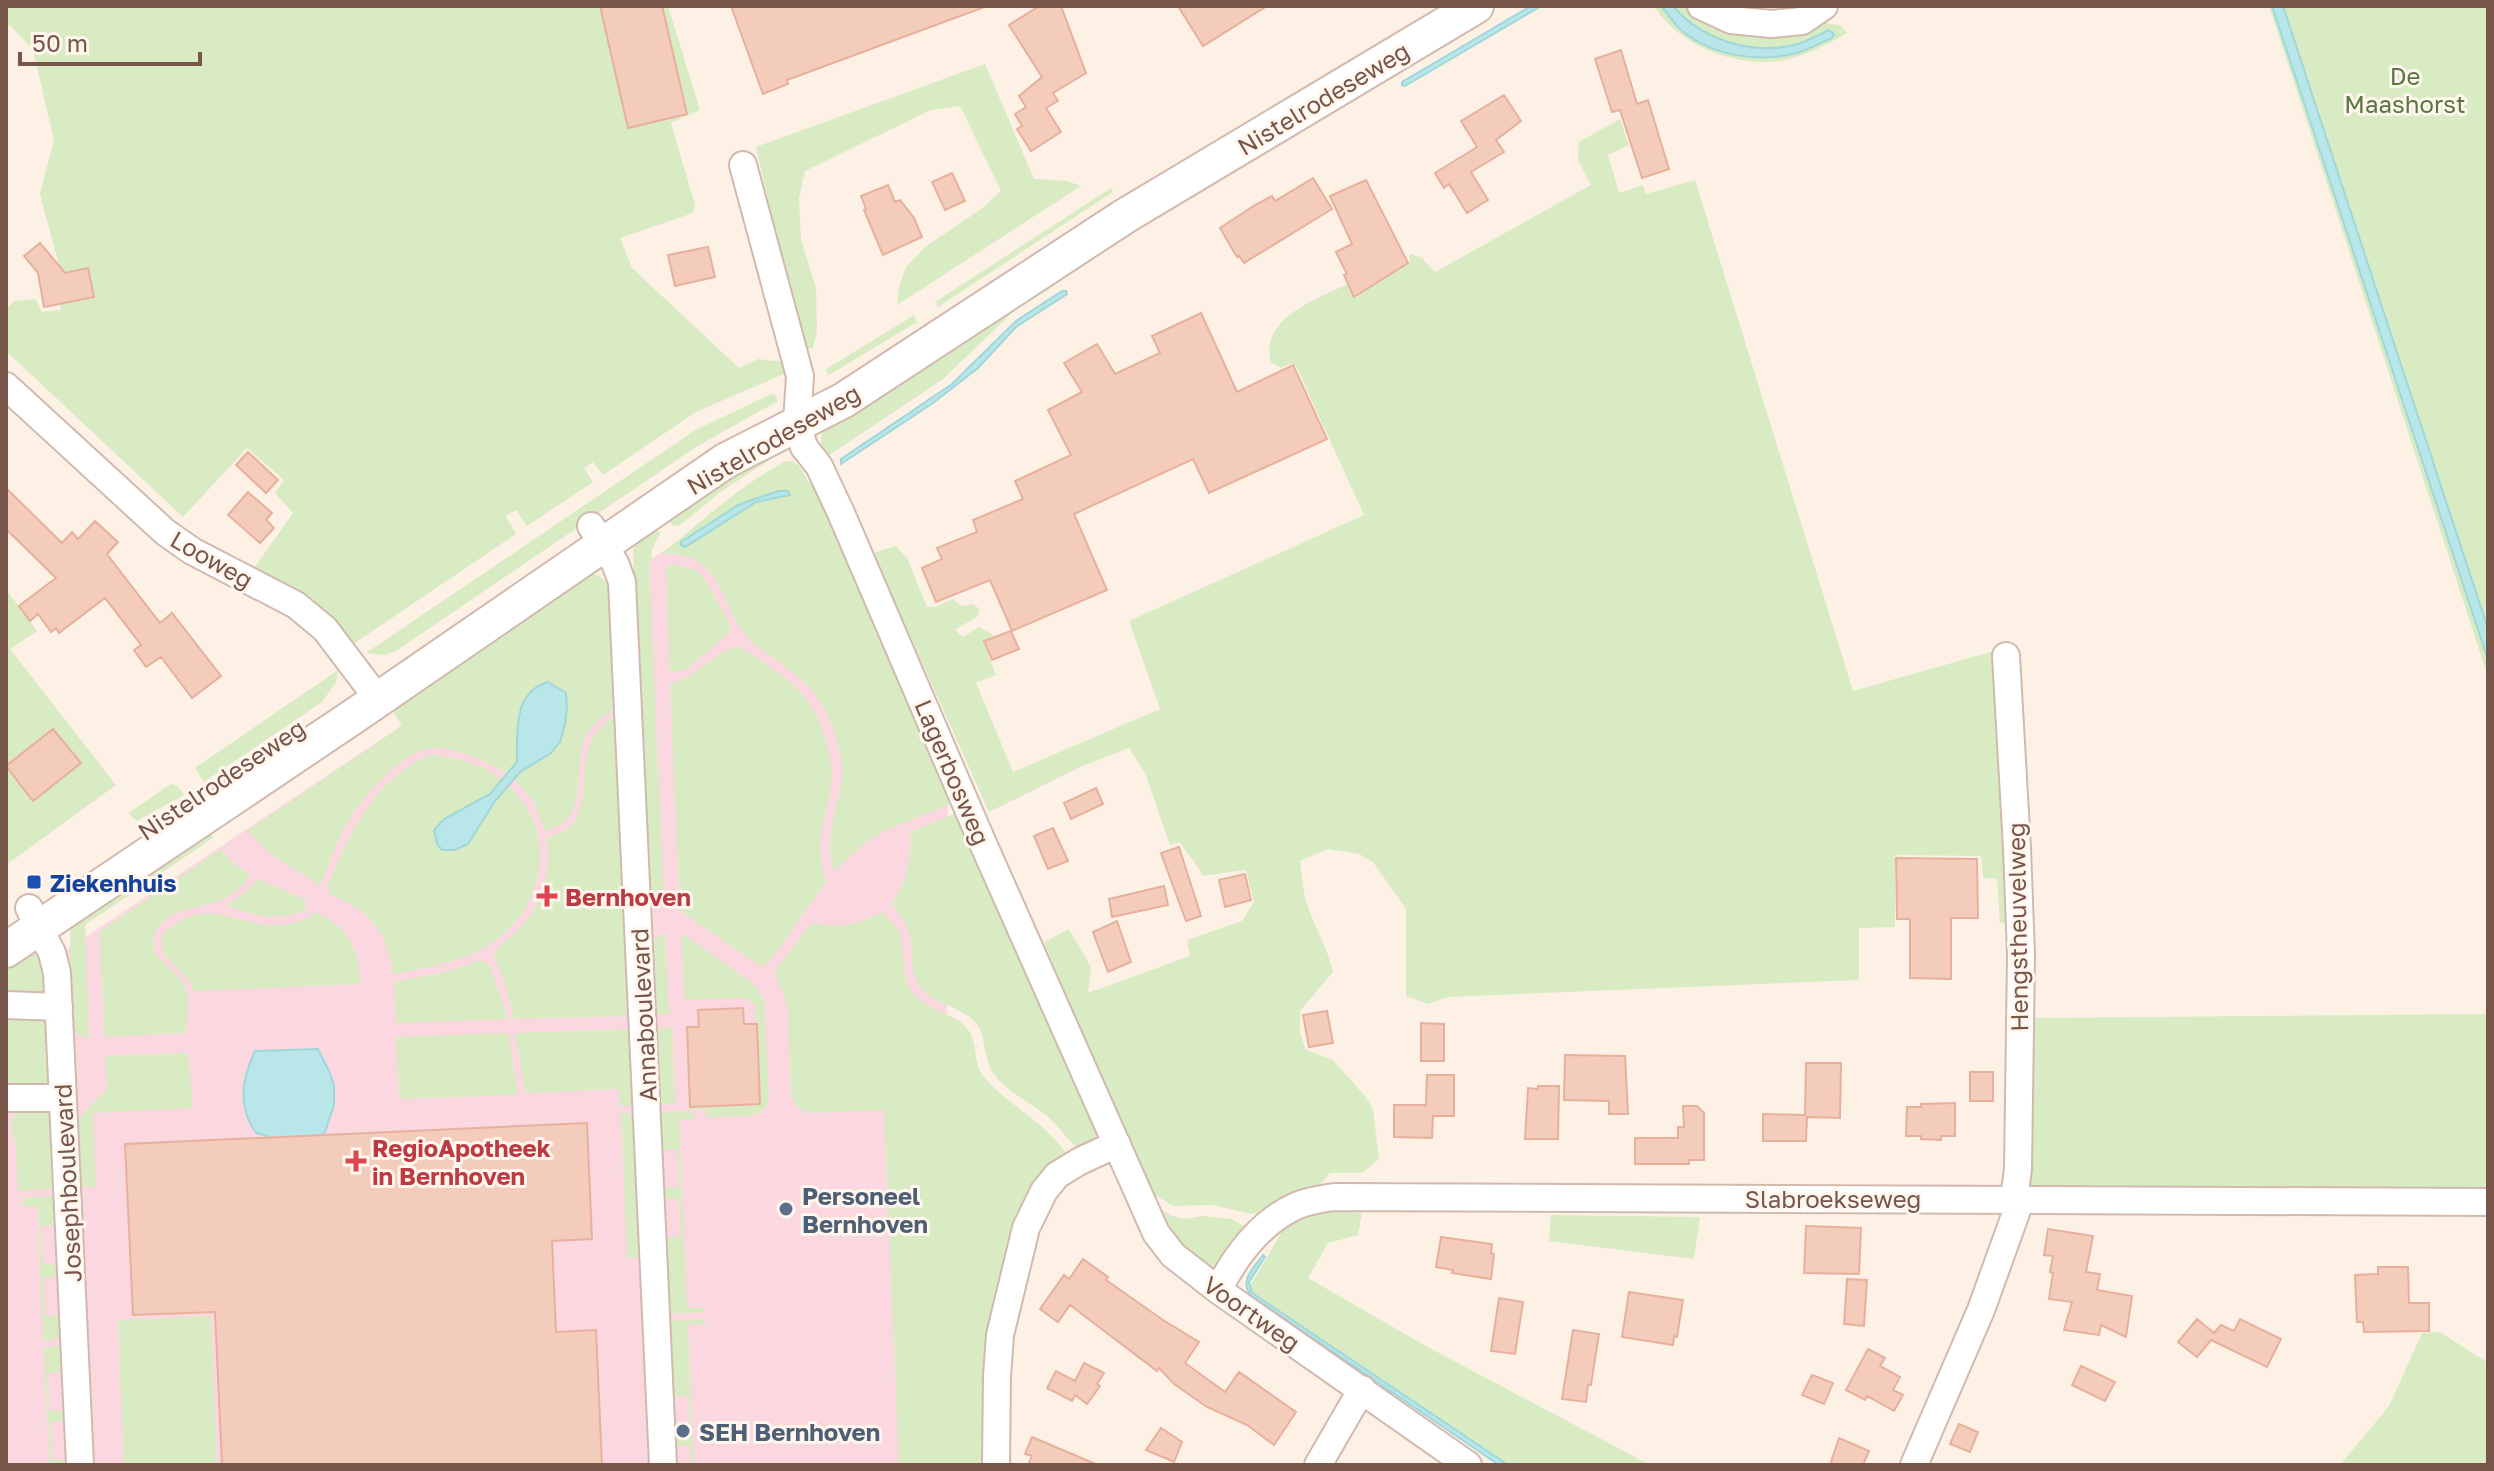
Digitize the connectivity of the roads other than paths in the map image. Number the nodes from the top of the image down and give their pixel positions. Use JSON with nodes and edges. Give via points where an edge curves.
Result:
{"nodes":[{"id":1,"x":1435,"y":6,"type":"edge"},
{"id":2,"x":1476,"y":6,"type":"edge"},
{"id":3,"x":1701,"y":6,"type":"edge"},
{"id":4,"x":1824,"y":6,"type":"edge"},
{"id":5,"x":743,"y":165,"type":"dead end"},
{"id":6,"x":6,"y":386,"type":"edge"},
{"id":7,"x":797,"y":412,"type":"junction"},
{"id":8,"x":598,"y":536,"type":"junction"},
{"id":9,"x":2006,"y":656,"type":"dead end"},
{"id":10,"x":371,"y":690,"type":"junction"},
{"id":11,"x":25,"y":919,"type":"edge"},
{"id":12,"x":6,"y":950,"type":"edge"},
{"id":13,"x":6,"y":1005,"type":"edge"},
{"id":14,"x":59,"y":1007,"type":"junction"},
{"id":15,"x":6,"y":1098,"type":"edge"},
{"id":16,"x":63,"y":1098,"type":"junction"},
{"id":17,"x":1117,"y":1144,"type":"junction"},
{"id":18,"x":2018,"y":1199,"type":"junction"},
{"id":19,"x":2488,"y":1202,"type":"edge"},
{"id":20,"x":1218,"y":1290,"type":"junction"},
{"id":21,"x":1362,"y":1389,"type":"junction"},
{"id":22,"x":80,"y":1465,"type":"edge"},
{"id":23,"x":663,"y":1465,"type":"edge"},
{"id":24,"x":996,"y":1465,"type":"edge"},
{"id":25,"x":1318,"y":1465,"type":"edge"},
{"id":26,"x":1468,"y":1465,"type":"edge"},
{"id":27,"x":1914,"y":1465,"type":"edge"}],
"edges":[{"from":1,"to":7,"type":"street","name":"Nistelrodeseweg","via":[[1121,196],[843,376]]},
{"from":2,"to":7,"type":"street","name":"Nistelrodeseweg","via":[[1125,216],[844,400]]},
{"from":3,"to":4,"type":"street","via":[[1731,20],[1771,24],[1802,21]]},
{"from":5,"to":7,"type":"street","name":"Nistelrodeseweg","via":[[800,376]]},
{"from":6,"to":10,"type":"street","name":"Looweg","via":[[165,532],[296,605],[325,629]]},
{"from":7,"to":8,"type":"street","name":"Nistelrodeseweg","via":[[719,441]]},
{"from":7,"to":17,"type":"street","name":"Lagerbosweg","via":[[804,447],[841,513]]},
{"from":8,"to":10,"type":"street","name":"Nistelrodeseweg"},
{"from":8,"to":23,"type":"street","name":"Annaboulevard","via":[[622,582]]},
{"from":9,"to":18,"type":"street","name":"Hengstheuvelweg","via":[[2021,955]]},
{"from":10,"to":11,"type":"street","name":"Nistelrodeseweg","via":[[194,799]]},
{"from":11,"to":12,"type":"street","name":"Nistelrodeseweg"},
{"from":11,"to":14,"type":"street","name":"Josephboulevard","via":[[52,953]]},
{"from":13,"to":14,"type":"street"},
{"from":14,"to":16,"type":"street","name":"Josephboulevard"},
{"from":15,"to":16,"type":"street"},
{"from":16,"to":22,"type":"street","name":"Josephboulevard"},
{"from":17,"to":20,"type":"street","name":"Voortweg","via":[[1156,1233],[1173,1255]]},
{"from":17,"to":24,"type":"street","via":[[1057,1175],[1026,1228],[1000,1335]]},
{"from":18,"to":19,"type":"street","name":"Slabroekseweg"},
{"from":18,"to":20,"type":"street","name":"Slabroekseweg","via":[[1334,1197],[1297,1205],[1266,1224]]},
{"from":18,"to":27,"type":"street","name":"Hengstheuvelweg","via":[[1981,1310]]},
{"from":20,"to":21,"type":"street","name":"Voortweg"},
{"from":21,"to":25,"type":"street"},
{"from":21,"to":26,"type":"street","name":"Voortweg"}]}
